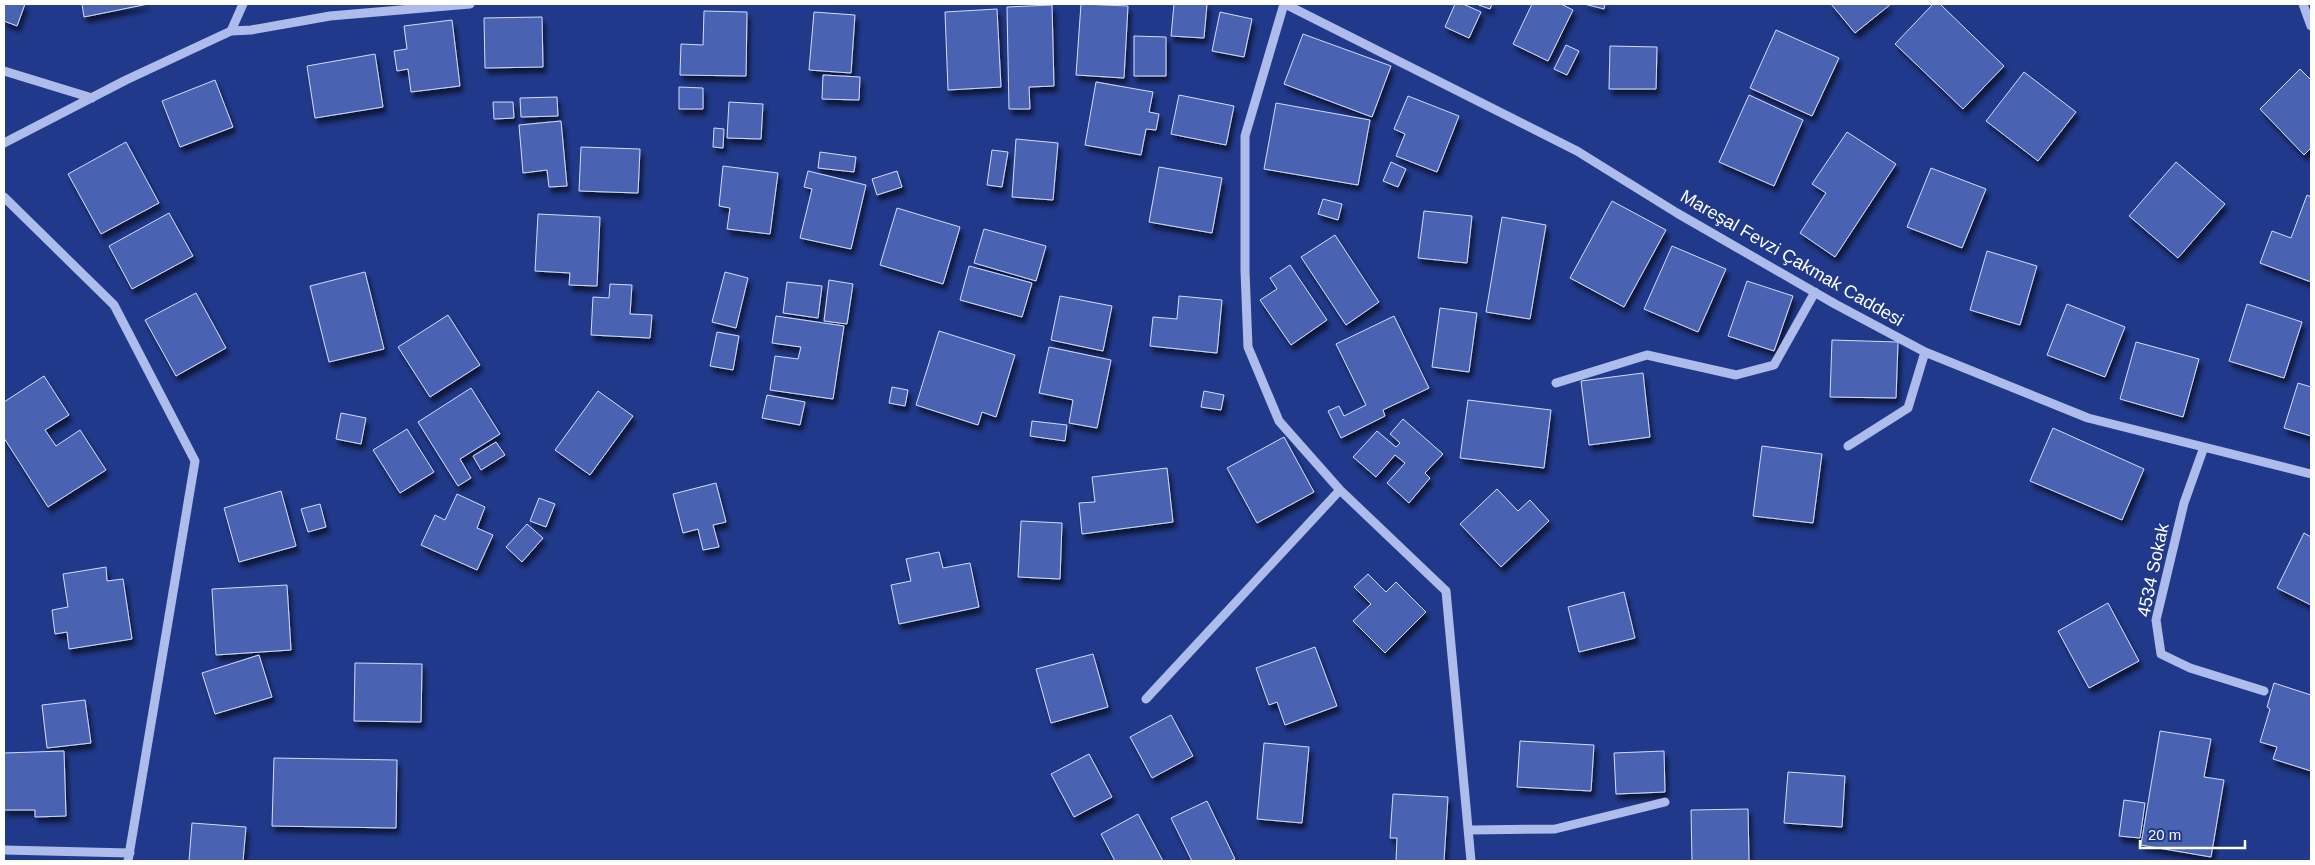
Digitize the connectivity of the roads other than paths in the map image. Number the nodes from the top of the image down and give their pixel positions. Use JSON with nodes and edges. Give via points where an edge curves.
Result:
{"nodes":[{"id":1,"x":243,"y":4,"type":"edge"},
{"id":2,"x":470,"y":4,"type":"edge"},
{"id":3,"x":1284,"y":4,"type":"edge"},
{"id":4,"x":2304,"y":4,"type":"edge"},
{"id":5,"x":2311,"y":26,"type":"edge"},
{"id":6,"x":231,"y":31,"type":"junction"},
{"id":7,"x":4,"y":71,"type":"edge"},
{"id":8,"x":92,"y":98,"type":"junction"},
{"id":9,"x":4,"y":143,"type":"edge"},
{"id":10,"x":4,"y":197,"type":"edge"},
{"id":11,"x":1815,"y":292,"type":"junction"},
{"id":12,"x":1925,"y":352,"type":"junction"},
{"id":13,"x":1556,"y":383,"type":"dead end"},
{"id":14,"x":1848,"y":446,"type":"dead end"},
{"id":15,"x":2204,"y":447,"type":"junction"},
{"id":16,"x":2311,"y":474,"type":"edge"},
{"id":17,"x":1340,"y":490,"type":"junction"},
{"id":18,"x":2264,"y":691,"type":"dead end"},
{"id":19,"x":1146,"y":699,"type":"dead end"},
{"id":20,"x":1665,"y":802,"type":"dead end"},
{"id":21,"x":1470,"y":830,"type":"junction"},
{"id":22,"x":4,"y":850,"type":"edge"},
{"id":23,"x":129,"y":857,"type":"edge"},
{"id":24,"x":1471,"y":861,"type":"edge"}],
"edges":[{"from":1,"to":6,"type":"street"},
{"from":2,"to":6,"type":"street","via":[[330,16]]},
{"from":3,"to":11,"type":"street","name":"Mareşal Fevzi Çakmak Caddesi","via":[[1577,151]]},
{"from":3,"to":17,"type":"street","via":[[1245,136],[1248,347],[1279,422]]},
{"from":4,"to":5,"type":"street"},
{"from":6,"to":8,"type":"street"},
{"from":7,"to":8,"type":"street"},
{"from":8,"to":9,"type":"street"},
{"from":10,"to":23,"type":"street","via":[[114,305],[195,461]]},
{"from":11,"to":12,"type":"street","name":"Mareşal Fevzi Çakmak Caddesi"},
{"from":11,"to":13,"type":"street","via":[[1774,365],[1736,375],[1647,355]]},
{"from":12,"to":14,"type":"street","via":[[1908,408]]},
{"from":12,"to":15,"type":"street","name":"Mareşal Fevzi Çakmak Caddesi","via":[[2088,418]]},
{"from":15,"to":16,"type":"street","name":"Mareşal Fevzi Çakmak Caddesi"},
{"from":15,"to":18,"type":"street","name":"4534 Sokak","via":[[2184,503],[2156,620],[2161,654],[2190,668]]},
{"from":17,"to":19,"type":"street"},
{"from":17,"to":21,"type":"street","via":[[1446,591]]},
{"from":20,"to":21,"type":"street","via":[[1555,828]]},
{"from":21,"to":24,"type":"street"},
{"from":22,"to":23,"type":"street"}]}
